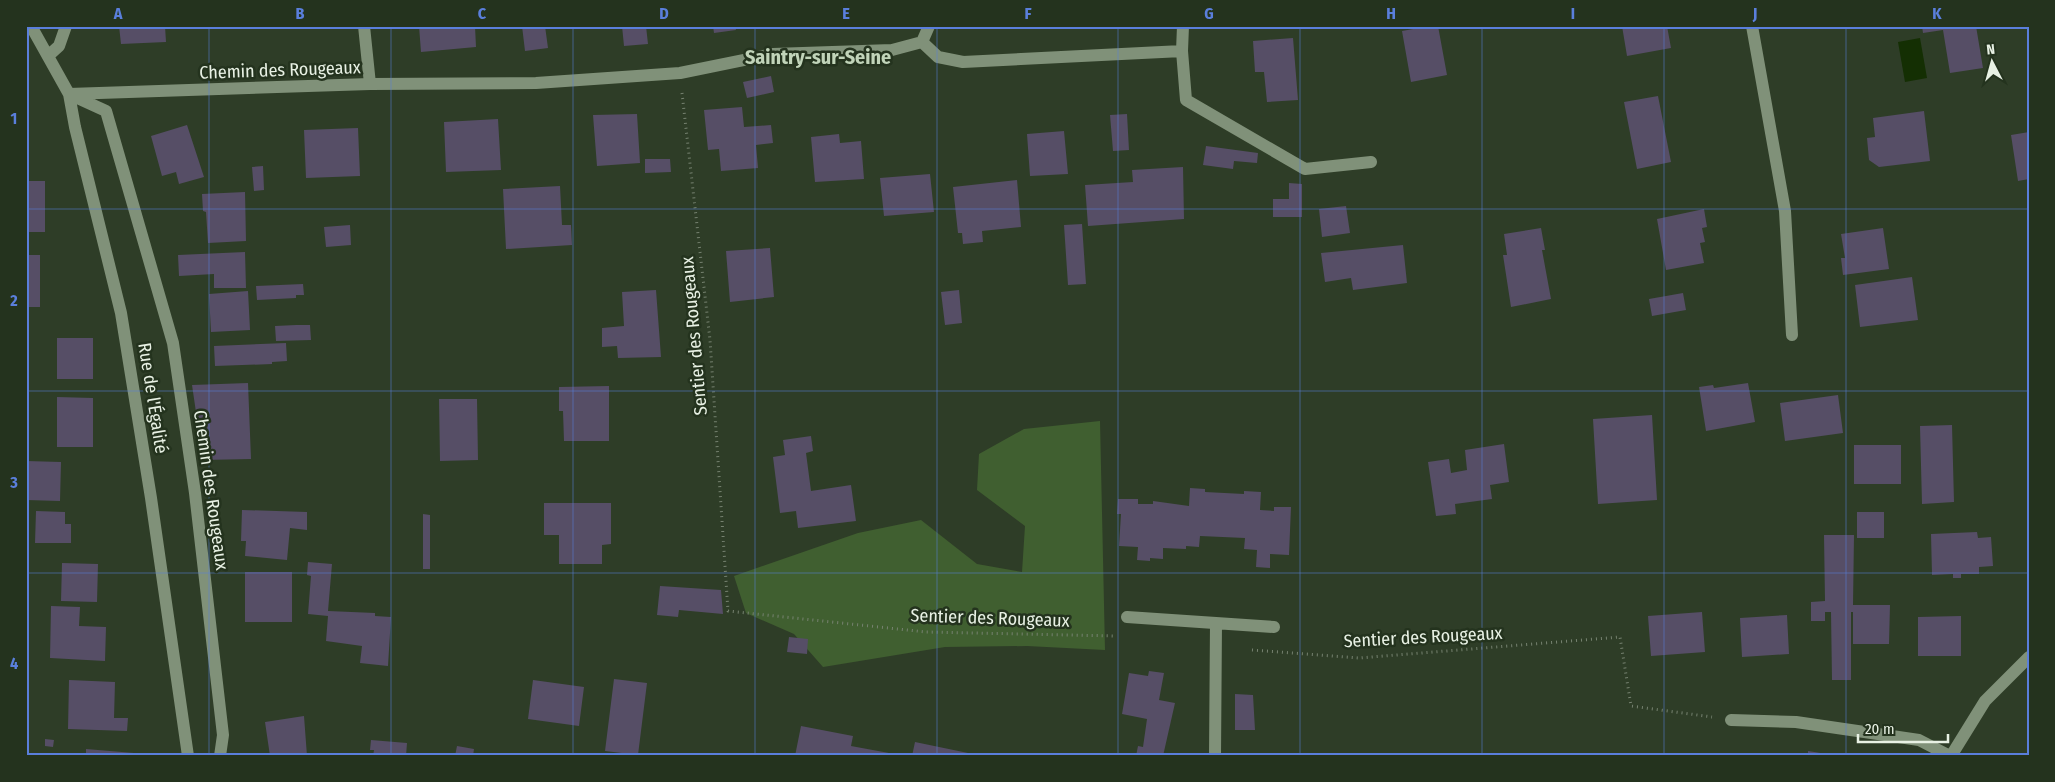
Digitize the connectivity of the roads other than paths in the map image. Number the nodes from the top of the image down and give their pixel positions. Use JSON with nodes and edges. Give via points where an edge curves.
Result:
{"nodes":[{"id":1,"x":31,"y":26,"type":"edge"},
{"id":2,"x":66,"y":26,"type":"edge"},
{"id":3,"x":364,"y":26,"type":"edge"},
{"id":4,"x":929,"y":26,"type":"edge"},
{"id":5,"x":1183,"y":26,"type":"edge"},
{"id":6,"x":1752,"y":26,"type":"edge"},
{"id":7,"x":922,"y":42,"type":"junction"},
{"id":8,"x":1182,"y":51,"type":"junction"},
{"id":9,"x":48,"y":56,"type":"junction"},
{"id":10,"x":370,"y":84,"type":"junction"},
{"id":11,"x":69,"y":94,"type":"junction"},
{"id":12,"x":1371,"y":162,"type":"dead end"},
{"id":13,"x":1792,"y":335,"type":"dead end"},
{"id":14,"x":1127,"y":618,"type":"dead end"},
{"id":15,"x":1216,"y":623,"type":"junction"},
{"id":16,"x":1274,"y":627,"type":"dead end"},
{"id":17,"x":2029,"y":657,"type":"edge"},
{"id":18,"x":1731,"y":720,"type":"road end"},
{"id":19,"x":188,"y":756,"type":"edge"},
{"id":20,"x":220,"y":756,"type":"edge"},
{"id":21,"x":1215,"y":756,"type":"edge"},
{"id":22,"x":1951,"y":756,"type":"edge"}],
"edges":[{"from":1,"to":9,"type":"street","name":"Rue de l'Égalité"},
{"from":2,"to":9,"type":"street","via":[[59,46]]},
{"from":3,"to":10,"type":"street"},
{"from":4,"to":7,"type":"street"},
{"from":5,"to":8,"type":"street"},
{"from":6,"to":13,"type":"street","via":[[1785,211]]},
{"from":7,"to":8,"type":"street","via":[[938,57],[963,62]]},
{"from":7,"to":10,"type":"street","name":"Chemin des Rougeaux","via":[[892,50],[773,54],[680,73],[536,83]]},
{"from":8,"to":12,"type":"street","via":[[1186,100],[1305,169]]},
{"from":9,"to":11,"type":"street","name":"Rue de l'Égalité"},
{"from":10,"to":11,"type":"street","name":"Chemin des Rougeaux"},
{"from":11,"to":19,"type":"street","name":"Rue de l'Égalité","via":[[122,313]]},
{"from":11,"to":20,"type":"street","name":"Chemin des Rougeaux","via":[[106,111],[173,344],[198,513],[223,735]]},
{"from":14,"to":15,"type":"street"},
{"from":15,"to":16,"type":"street"},
{"from":15,"to":21,"type":"street"},
{"from":17,"to":22,"type":"street","via":[[1985,702]]},
{"from":18,"to":22,"type":"street","via":[[1796,722],[1920,740]]}]}
